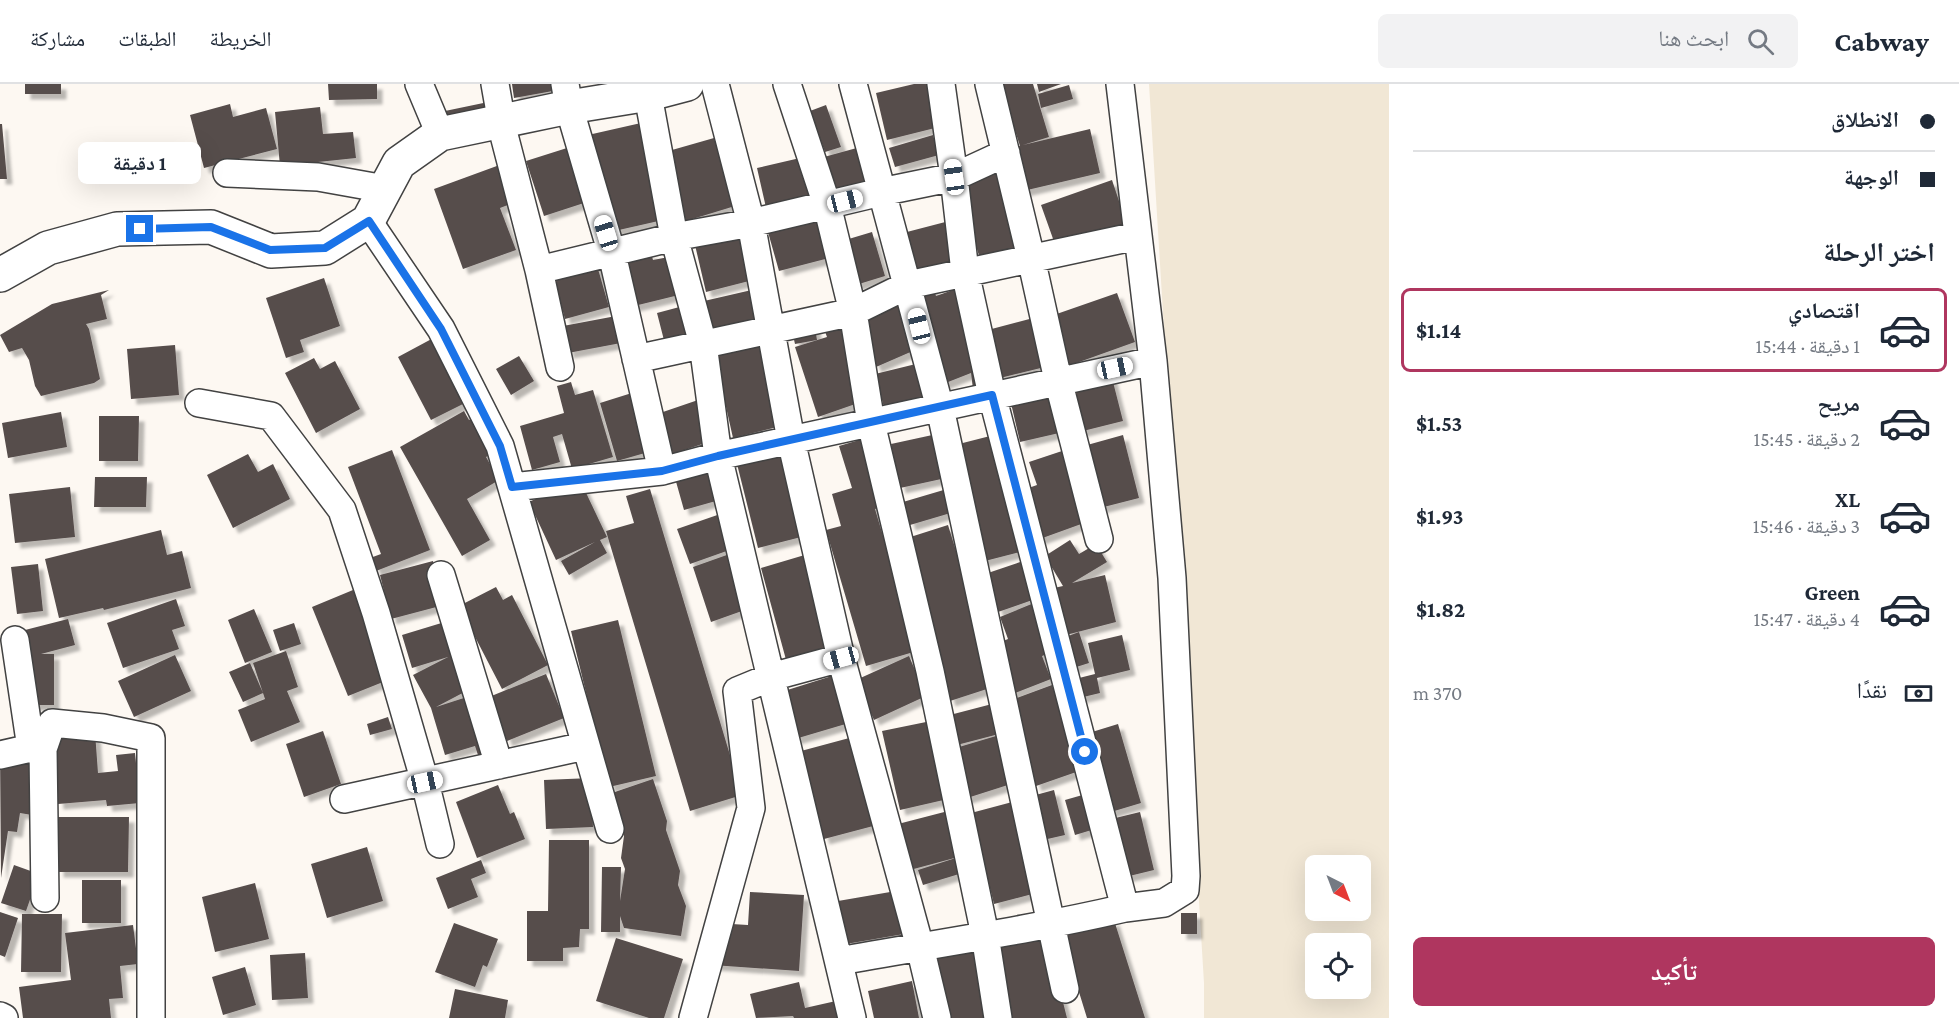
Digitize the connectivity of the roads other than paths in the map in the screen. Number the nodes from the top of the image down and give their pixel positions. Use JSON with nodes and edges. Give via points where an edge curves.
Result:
{"nodes":[{"id":1,"x":419,"y":84,"type":"edge"},
{"id":2,"x":495,"y":84,"type":"edge"},
{"id":3,"x":687,"y":84,"type":"edge"},
{"id":4,"x":715,"y":84,"type":"edge"},
{"id":5,"x":787,"y":84,"type":"edge"},
{"id":6,"x":853,"y":84,"type":"edge"},
{"id":7,"x":941,"y":84,"type":"edge"},
{"id":8,"x":988,"y":84,"type":"edge"},
{"id":9,"x":1120,"y":84,"type":"edge"},
{"id":10,"x":647,"y":89,"type":"edge"},
{"id":11,"x":567,"y":96,"type":"edge"},
{"id":12,"x":502,"y":122,"type":"junction"},
{"id":13,"x":440,"y":134,"type":"junction"},
{"id":14,"x":1006,"y":153,"type":"junction"},
{"id":15,"x":227,"y":173,"type":"dead end"},
{"id":16,"x":954,"y":177,"type":"junction"},
{"id":17,"x":385,"y":189,"type":"junction"},
{"id":18,"x":881,"y":192,"type":"junction"},
{"id":19,"x":827,"y":206,"type":"junction"},
{"id":20,"x":369,"y":221,"type":"junction"},
{"id":21,"x":751,"y":223,"type":"junction"},
{"id":22,"x":1137,"y":236,"type":"junction"},
{"id":23,"x":674,"y":237,"type":"junction"},
{"id":24,"x":612,"y":254,"type":"junction"},
{"id":25,"x":1031,"y":258,"type":"junction"},
{"id":26,"x":539,"y":270,"type":"junction"},
{"id":27,"x":965,"y":272,"type":"junction"},
{"id":28,"x":0,"y":275,"type":"edge"},
{"id":29,"x":908,"y":285,"type":"junction"},
{"id":30,"x":853,"y":312,"type":"junction"},
{"id":31,"x":770,"y":330,"type":"junction"},
{"id":32,"x":702,"y":344,"type":"junction"},
{"id":33,"x":636,"y":359,"type":"junction"},
{"id":34,"x":1153,"y":361,"type":"junction"},
{"id":35,"x":560,"y":367,"type":"dead end"},
{"id":36,"x":1058,"y":380,"type":"junction"},
{"id":37,"x":992,"y":395,"type":"junction"},
{"id":38,"x":199,"y":403,"type":"dead end"},
{"id":39,"x":940,"y":408,"type":"junction"},
{"id":40,"x":871,"y":423,"type":"junction"},
{"id":41,"x":791,"y":440,"type":"junction"},
{"id":42,"x":718,"y":456,"type":"junction"},
{"id":43,"x":662,"y":471,"type":"junction"},
{"id":44,"x":512,"y":487,"type":"junction"},
{"id":45,"x":1099,"y":538,"type":"dead end"},
{"id":46,"x":441,"y":575,"type":"dead end"},
{"id":47,"x":15,"y":640,"type":"dead end"},
{"id":48,"x":841,"y":658,"type":"junction"},
{"id":49,"x":771,"y":677,"type":"junction"},
{"id":50,"x":585,"y":746,"type":"junction"},
{"id":51,"x":37,"y":749,"type":"junction"},
{"id":52,"x":0,"y":755,"type":"edge"},
{"id":53,"x":499,"y":765,"type":"junction"},
{"id":54,"x":425,"y":782,"type":"junction"},
{"id":55,"x":344,"y":799,"type":"dead end"},
{"id":56,"x":610,"y":829,"type":"dead end"},
{"id":57,"x":440,"y":844,"type":"dead end"},
{"id":58,"x":45,"y":898,"type":"dead end"},
{"id":59,"x":1125,"y":908,"type":"junction"},
{"id":60,"x":1050,"y":925,"type":"junction"},
{"id":61,"x":985,"y":934,"type":"junction"},
{"id":62,"x":920,"y":947,"type":"junction"},
{"id":63,"x":838,"y":961,"type":"junction"},
{"id":64,"x":1065,"y":989,"type":"dead end"},
{"id":65,"x":151,"y":1018,"type":"edge"},
{"id":66,"x":693,"y":1018,"type":"edge"},
{"id":67,"x":852,"y":1018,"type":"edge"},
{"id":68,"x":937,"y":1018,"type":"edge"},
{"id":69,"x":998,"y":1018,"type":"edge"}],
"edges":[{"from":1,"to":13,"type":"street"},
{"from":2,"to":12,"type":"street"},
{"from":3,"to":10,"type":"street"},
{"from":4,"to":21,"type":"street"},
{"from":5,"to":19,"type":"street"},
{"from":6,"to":18,"type":"street"},
{"from":7,"to":16,"type":"street"},
{"from":8,"to":14,"type":"street"},
{"from":9,"to":22,"type":"street"},
{"from":10,"to":11,"type":"street"},
{"from":10,"to":23,"type":"street"},
{"from":11,"to":12,"type":"street"},
{"from":11,"to":24,"type":"street"},
{"from":12,"to":13,"type":"street"},
{"from":12,"to":26,"type":"street"},
{"from":13,"to":17,"type":"street","via":[[399,163]]},
{"from":14,"to":16,"type":"street"},
{"from":14,"to":25,"type":"street"},
{"from":15,"to":17,"type":"street","via":[[318,177]]},
{"from":16,"to":18,"type":"street"},
{"from":16,"to":27,"type":"street"},
{"from":17,"to":20,"type":"street"},
{"from":18,"to":19,"type":"street"},
{"from":18,"to":29,"type":"street"},
{"from":19,"to":21,"type":"street"},
{"from":19,"to":30,"type":"street"},
{"from":20,"to":28,"type":"street","via":[[325,248],[270,250],[211,227],[117,229],[48,248]]},
{"from":20,"to":44,"type":"street","via":[[441,329],[500,446]]},
{"from":21,"to":23,"type":"street"},
{"from":21,"to":31,"type":"street"},
{"from":22,"to":25,"type":"street"},
{"from":22,"to":34,"type":"street"},
{"from":23,"to":24,"type":"street"},
{"from":23,"to":32,"type":"street"},
{"from":24,"to":26,"type":"street"},
{"from":24,"to":33,"type":"street"},
{"from":25,"to":27,"type":"street"},
{"from":25,"to":36,"type":"street"},
{"from":26,"to":35,"type":"street"},
{"from":27,"to":29,"type":"street"},
{"from":27,"to":37,"type":"street"},
{"from":29,"to":30,"type":"street"},
{"from":29,"to":39,"type":"street"},
{"from":30,"to":31,"type":"street"},
{"from":30,"to":40,"type":"street"},
{"from":31,"to":32,"type":"street"},
{"from":31,"to":41,"type":"street"},
{"from":32,"to":33,"type":"street"},
{"from":32,"to":42,"type":"street"},
{"from":33,"to":43,"type":"street"},
{"from":34,"to":36,"type":"street"},
{"from":34,"to":59,"type":"street","via":[[1172,578],[1185,890],[1164,903]]},
{"from":36,"to":37,"type":"street"},
{"from":36,"to":45,"type":"street"},
{"from":37,"to":39,"type":"street"},
{"from":37,"to":59,"type":"street"},
{"from":38,"to":54,"type":"street","via":[[271,416],[342,510]]},
{"from":39,"to":40,"type":"street"},
{"from":39,"to":60,"type":"street"},
{"from":40,"to":41,"type":"street"},
{"from":40,"to":61,"type":"street","via":[[930,671]]},
{"from":41,"to":42,"type":"street"},
{"from":41,"to":48,"type":"street"},
{"from":42,"to":43,"type":"street"},
{"from":42,"to":49,"type":"street"},
{"from":43,"to":44,"type":"street"},
{"from":44,"to":50,"type":"street"},
{"from":46,"to":53,"type":"street"},
{"from":47,"to":51,"type":"street"},
{"from":48,"to":49,"type":"street"},
{"from":48,"to":62,"type":"street"},
{"from":49,"to":63,"type":"street"},
{"from":49,"to":66,"type":"street","via":[[737,691],[751,808]]},
{"from":50,"to":53,"type":"street"},
{"from":50,"to":56,"type":"street"},
{"from":51,"to":52,"type":"street"},
{"from":51,"to":58,"type":"street"},
{"from":51,"to":65,"type":"street","via":[[52,723],[151,738]]},
{"from":53,"to":54,"type":"street"},
{"from":54,"to":55,"type":"street"},
{"from":54,"to":57,"type":"street"},
{"from":59,"to":60,"type":"street"},
{"from":60,"to":61,"type":"street"},
{"from":60,"to":64,"type":"street"},
{"from":61,"to":62,"type":"street"},
{"from":61,"to":69,"type":"street"},
{"from":62,"to":63,"type":"street"},
{"from":62,"to":68,"type":"street"},
{"from":63,"to":67,"type":"street"}]}
